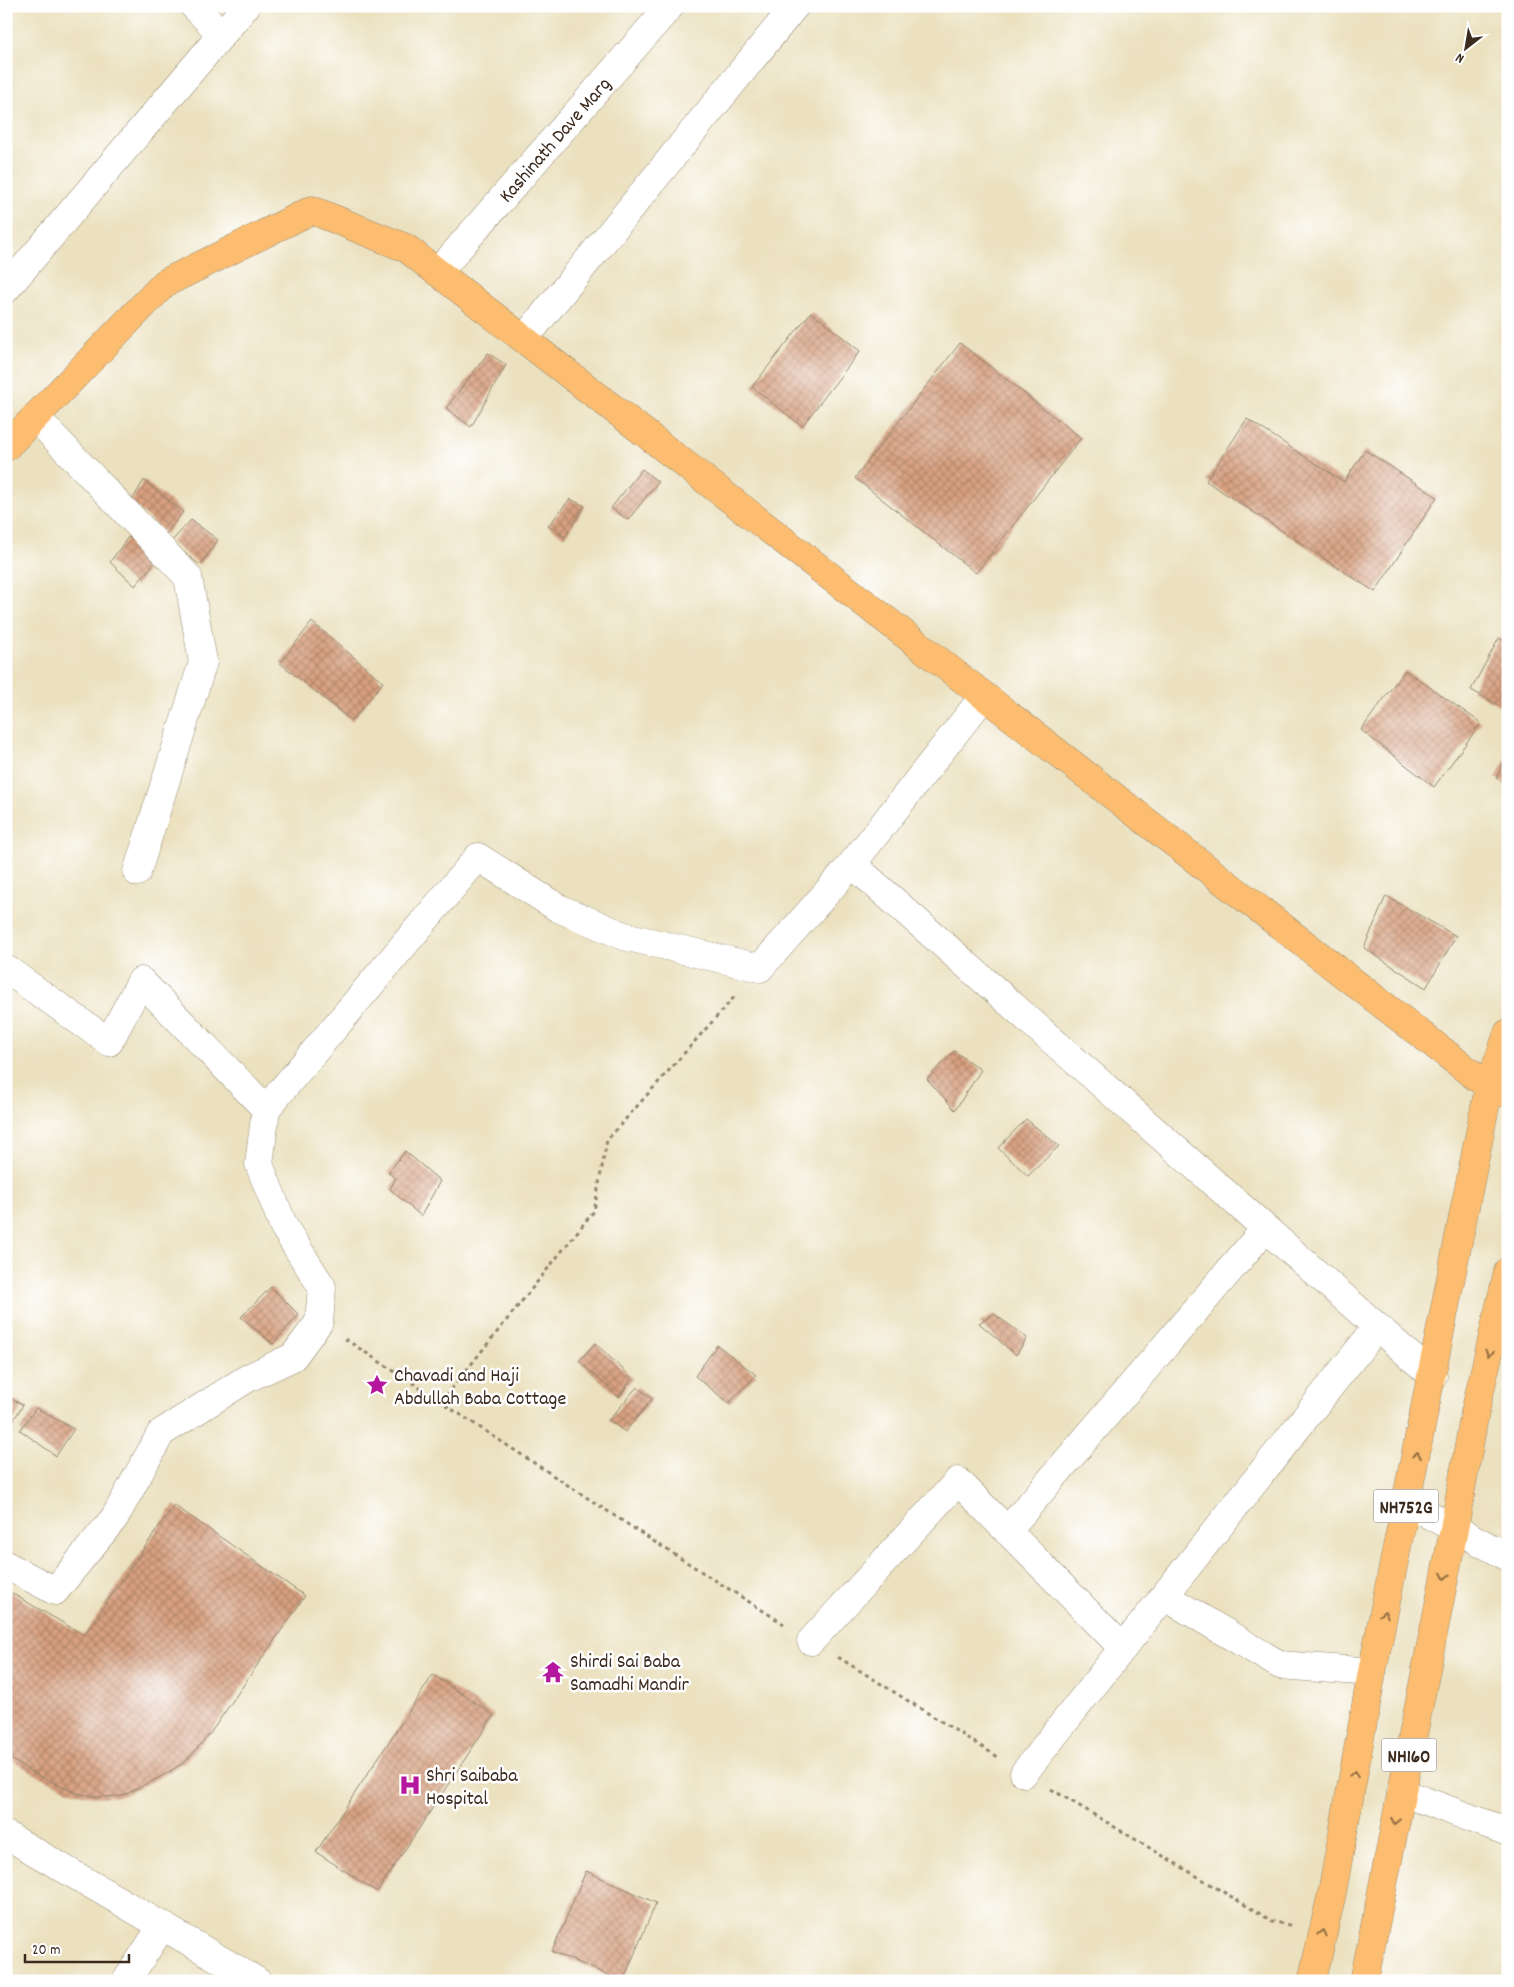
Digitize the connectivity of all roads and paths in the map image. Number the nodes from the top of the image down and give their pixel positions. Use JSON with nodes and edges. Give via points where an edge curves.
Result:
{"nodes":[{"id":1,"x":194,"y":6,"type":"edge"},
{"id":2,"x":246,"y":6,"type":"edge"},
{"id":3,"x":670,"y":6,"type":"edge"},
{"id":4,"x":795,"y":6,"type":"edge"},
{"id":5,"x":222,"y":35,"type":"junction"},
{"id":6,"x":438,"y":272,"type":"junction"},
{"id":7,"x":6,"y":289,"type":"edge"},
{"id":8,"x":524,"y":339,"type":"junction"},
{"id":9,"x":35,"y":418,"type":"junction"},
{"id":10,"x":6,"y":447,"type":"edge"},
{"id":11,"x":984,"y":696,"type":"junction"},
{"id":12,"x":852,"y":864,"type":"junction"},
{"id":13,"x":137,"y":872,"type":"dead end"},
{"id":14,"x":760,"y":968,"type":"junction"},
{"id":15,"x":6,"y":969,"type":"edge"},
{"id":16,"x":1508,"y":1033,"type":"edge"},
{"id":17,"x":1498,"y":1091,"type":"edge"},
{"id":18,"x":266,"y":1109,"type":"junction"},
{"id":19,"x":1265,"y":1229,"type":"junction"},
{"id":20,"x":1508,"y":1271,"type":"edge"},
{"id":21,"x":1377,"y":1327,"type":"junction"},
{"id":22,"x":1433,"y":1376,"type":"junction"},
{"id":23,"x":441,"y":1402,"type":"dead end"},
{"id":24,"x":1407,"y":1504,"type":"junction"},
{"id":25,"x":1454,"y":1528,"type":"junction"},
{"id":26,"x":1007,"y":1531,"type":"junction"},
{"id":27,"x":1508,"y":1557,"type":"edge"},
{"id":28,"x":6,"y":1565,"type":"edge"},
{"id":29,"x":1164,"y":1596,"type":"junction"},
{"id":30,"x":811,"y":1641,"type":"dead end"},
{"id":31,"x":1123,"y":1648,"type":"junction"},
{"id":32,"x":1372,"y":1672,"type":"junction"},
{"id":33,"x":1024,"y":1773,"type":"dead end"},
{"id":34,"x":1401,"y":1792,"type":"junction"},
{"id":35,"x":1508,"y":1832,"type":"edge"},
{"id":36,"x":6,"y":1835,"type":"edge"},
{"id":37,"x":163,"y":1925,"type":"junction"},
{"id":38,"x":126,"y":1981,"type":"edge"},
{"id":39,"x":257,"y":1981,"type":"edge"},
{"id":40,"x":1312,"y":1981,"type":"edge"},
{"id":41,"x":1364,"y":1981,"type":"edge"}],
"edges":[{"from":1,"to":5,"type":"street"},
{"from":2,"to":5,"type":"street"},
{"from":3,"to":6,"type":"street","name":"Kashinath Dave Marg"},
{"from":4,"to":8,"type":"street"},
{"from":5,"to":7,"type":"street"},
{"from":6,"to":8,"type":"main road"},
{"from":6,"to":9,"type":"main road","via":[[406,248],[312,210],[165,283]]},
{"from":8,"to":11,"type":"main road"},
{"from":9,"to":10,"type":"main road"},
{"from":9,"to":13,"type":"street","via":[[188,577],[203,662]]},
{"from":11,"to":12,"type":"street"},
{"from":11,"to":17,"type":"main road"},
{"from":12,"to":14,"type":"street"},
{"from":12,"to":19,"type":"street"},
{"from":14,"to":18,"type":"street","via":[[624,936],[558,908],[478,857]]},
{"from":14,"to":23,"type":"path","via":[[607,1140],[594,1211]]},
{"from":15,"to":18,"type":"street","via":[[109,1042],[140,981]]},
{"from":16,"to":17,"type":"main road","number":"NH752G"},
{"from":17,"to":22,"type":"main road","number":"NH752G"},
{"from":18,"to":28,"type":"street","via":[[259,1164],[284,1226],[322,1287],[319,1322],[293,1357],[248,1378],[161,1433],[115,1516],[55,1591]]},
{"from":19,"to":21,"type":"street"},
{"from":19,"to":26,"type":"street"},
{"from":20,"to":25,"type":"main road","number":"NH160","one_way":true,"via":[[1475,1412]]},
{"from":21,"to":22,"type":"street"},
{"from":21,"to":29,"type":"street"},
{"from":24,"to":22,"type":"main road","number":"NH752G","one_way":true},
{"from":24,"to":25,"type":"street"},
{"from":32,"to":24,"type":"main road","number":"NH752G","one_way":true},
{"from":25,"to":27,"type":"street"},
{"from":25,"to":34,"type":"main road","number":"NH160","one_way":true},
{"from":26,"to":30,"type":"street","via":[[958,1481]]},
{"from":26,"to":31,"type":"street"},
{"from":29,"to":31,"type":"street"},
{"from":29,"to":32,"type":"street","via":[[1280,1664]]},
{"from":31,"to":33,"type":"street"},
{"from":40,"to":32,"type":"main road","number":"NH752G","one_way":true,"via":[[1332,1894]]},
{"from":34,"to":35,"type":"street"},
{"from":34,"to":41,"type":"main road","number":"NH160","one_way":true},
{"from":36,"to":37,"type":"street"},
{"from":37,"to":38,"type":"street"},
{"from":37,"to":39,"type":"street"}]}
